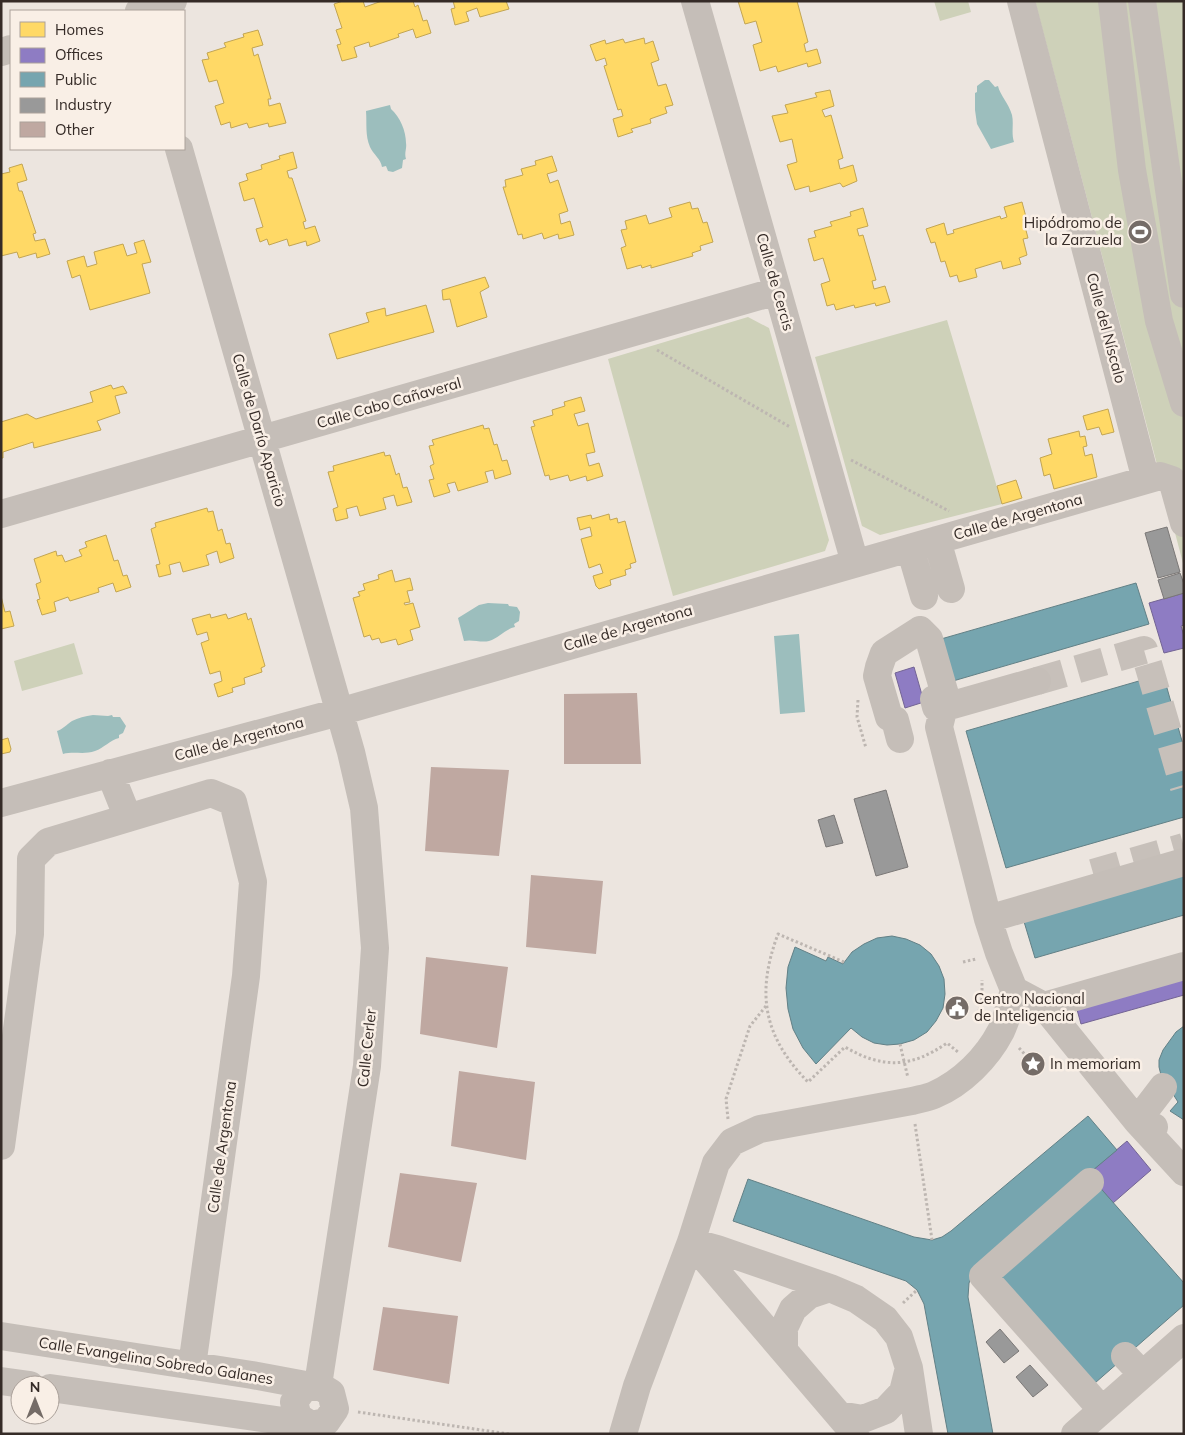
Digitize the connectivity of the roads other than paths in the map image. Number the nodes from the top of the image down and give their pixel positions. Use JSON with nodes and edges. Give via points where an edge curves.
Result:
{"nodes":[{"id":1,"x":173,"y":1,"type":"edge"},
{"id":2,"x":695,"y":1,"type":"edge"},
{"id":3,"x":1021,"y":1,"type":"edge"},
{"id":4,"x":1112,"y":1,"type":"edge"},
{"id":5,"x":1142,"y":1,"type":"edge"},
{"id":6,"x":143,"y":10,"type":"edge"},
{"id":7,"x":179,"y":150,"type":"edge"},
{"id":8,"x":777,"y":291,"type":"junction"},
{"id":9,"x":1184,"y":294,"type":"edge"},
{"id":10,"x":1184,"y":403,"type":"edge"},
{"id":11,"x":261,"y":439,"type":"junction"},
{"id":12,"x":1146,"y":480,"type":"junction"},
{"id":13,"x":1,"y":514,"type":"edge"},
{"id":14,"x":1184,"y":524,"type":"edge"},
{"id":15,"x":937,"y":540,"type":"junction"},
{"id":16,"x":910,"y":548,"type":"junction"},
{"id":17,"x":855,"y":563,"type":"junction"},
{"id":18,"x":951,"y":589,"type":"dead end"},
{"id":19,"x":924,"y":596,"type":"dead end"},
{"id":20,"x":1037,"y":681,"type":"tunnel mouth"},
{"id":21,"x":339,"y":712,"type":"junction"},
{"id":22,"x":940,"y":718,"type":"junction"},
{"id":23,"x":110,"y":773,"type":"junction"},
{"id":24,"x":1,"y":802,"type":"edge"},
{"id":25,"x":128,"y":818,"type":"junction"},
{"id":26,"x":1184,"y":862,"type":"edge"},
{"id":27,"x":1093,"y":873,"type":"tunnel mouth"},
{"id":28,"x":986,"y":912,"type":"junction"},
{"id":29,"x":1184,"y":966,"type":"edge"},
{"id":30,"x":1014,"y":990,"type":"junction"},
{"id":31,"x":1044,"y":1006,"type":"junction"},
{"id":32,"x":1163,"y":1087,"type":"dead end"},
{"id":33,"x":1137,"y":1121,"type":"junction"},
{"id":34,"x":1184,"y":1144,"type":"edge"},
{"id":35,"x":1,"y":1146,"type":"edge"},
{"id":36,"x":1184,"y":1172,"type":"edge"},
{"id":37,"x":1090,"y":1182,"type":"dead end"},
{"id":38,"x":691,"y":1242,"type":"junction"},
{"id":39,"x":830,"y":1288,"type":"junction"},
{"id":40,"x":1,"y":1336,"type":"edge"},
{"id":41,"x":1184,"y":1338,"type":"edge"},
{"id":42,"x":784,"y":1350,"type":"junction"},
{"id":43,"x":192,"y":1366,"type":"junction"},
{"id":44,"x":909,"y":1368,"type":"junction"},
{"id":45,"x":314,"y":1385,"type":"junction"},
{"id":46,"x":60,"y":1389,"type":"edge"},
{"id":47,"x":1102,"y":1410,"type":"junction"},
{"id":48,"x":847,"y":1424,"type":"edge"},
{"id":49,"x":311,"y":1425,"type":"junction"},
{"id":50,"x":622,"y":1434,"type":"edge"},
{"id":51,"x":919,"y":1434,"type":"edge"},
{"id":52,"x":1075,"y":1434,"type":"edge"}],
"edges":[{"from":1,"to":6,"type":"street"},
{"from":2,"to":8,"type":"street","name":"Calle de Cercis"},
{"from":3,"to":12,"type":"street","name":"Calle del Níscalo"},
{"from":4,"to":10,"type":"street","via":[[1132,170],[1155,302]]},
{"from":5,"to":9,"type":"street"},
{"from":7,"to":11,"type":"street","name":"Calle de Darío Aparicio"},
{"from":8,"to":11,"type":"street","name":"Calle Cabo Cañaveral"},
{"from":8,"to":17,"type":"street","name":"Calle de Cercis"},
{"from":11,"to":13,"type":"street","name":"Calle Cabo Cañaveral"},
{"from":11,"to":21,"type":"street","name":"Calle de Darío Aparicio"},
{"from":12,"to":14,"type":"street","name":"Calle de Argentona","via":[[1160,476],[1172,480]]},
{"from":12,"to":15,"type":"street","name":"Calle de Argentona"},
{"from":15,"to":16,"type":"street","name":"Calle de Argentona"},
{"from":15,"to":18,"type":"street"},
{"from":16,"to":17,"type":"street","name":"Calle de Argentona"},
{"from":16,"to":19,"type":"street"},
{"from":17,"to":21,"type":"street","name":"Calle de Argentona"},
{"from":20,"to":22,"type":"street"},
{"from":21,"to":23,"type":"street","name":"Calle de Argentona"},
{"from":21,"to":45,"type":"street","name":"Calle Cerler","via":[[364,808],[376,948],[367,1066]]},
{"from":22,"to":22,"type":"street","via":[[946,698],[929,639],[920,630],[884,653],[879,667],[886,673],[898,714],[893,734]]},
{"from":22,"to":28,"type":"street"},
{"from":23,"to":24,"type":"street","name":"Calle de Argentona"},
{"from":23,"to":25,"type":"street"},
{"from":25,"to":35,"type":"street","name":"Calle de Argentona","via":[[48,842],[31,859],[30,934]]},
{"from":25,"to":43,"type":"street","name":"Calle de Argentona","via":[[212,793],[233,802],[253,882],[246,976]]},
{"from":26,"to":28,"type":"street"},
{"from":27,"to":28,"type":"street"},
{"from":28,"to":30,"type":"street"},
{"from":29,"to":31,"type":"street"},
{"from":30,"to":31,"type":"street"},
{"from":30,"to":38,"type":"street","via":[[1001,1030],[988,1052],[954,1084],[934,1095],[910,1091],[760,1129],[732,1142],[716,1163]]},
{"from":31,"to":33,"type":"street"},
{"from":32,"to":33,"type":"street"},
{"from":33,"to":34,"type":"street","via":[[1157,1128]]},
{"from":33,"to":36,"type":"street"},
{"from":37,"to":47,"type":"street","via":[[983,1276]]},
{"from":38,"to":39,"type":"street"},
{"from":38,"to":42,"type":"street"},
{"from":38,"to":50,"type":"street"},
{"from":39,"to":42,"type":"street","via":[[809,1295],[793,1309],[784,1328]]},
{"from":39,"to":44,"type":"street","via":[[856,1299],[885,1319],[899,1336]]},
{"from":40,"to":43,"type":"street","name":"Calle Evangelina Sobredo Galanes"},
{"from":41,"to":47,"type":"street","via":[[1134,1365]]},
{"from":42,"to":48,"type":"street"},
{"from":43,"to":45,"type":"street","name":"Calle Evangelina Sobredo Galanes"},
{"from":44,"to":48,"type":"street","via":[[903,1392],[886,1410]]},
{"from":44,"to":51,"type":"street"},
{"from":45,"to":49,"type":"street","via":[[303,1388],[294,1402],[298,1417]]},
{"from":45,"to":49,"type":"street","via":[[331,1394],[335,1409],[326,1422]]},
{"from":46,"to":49,"type":"street"},
{"from":47,"to":52,"type":"street"}]}
